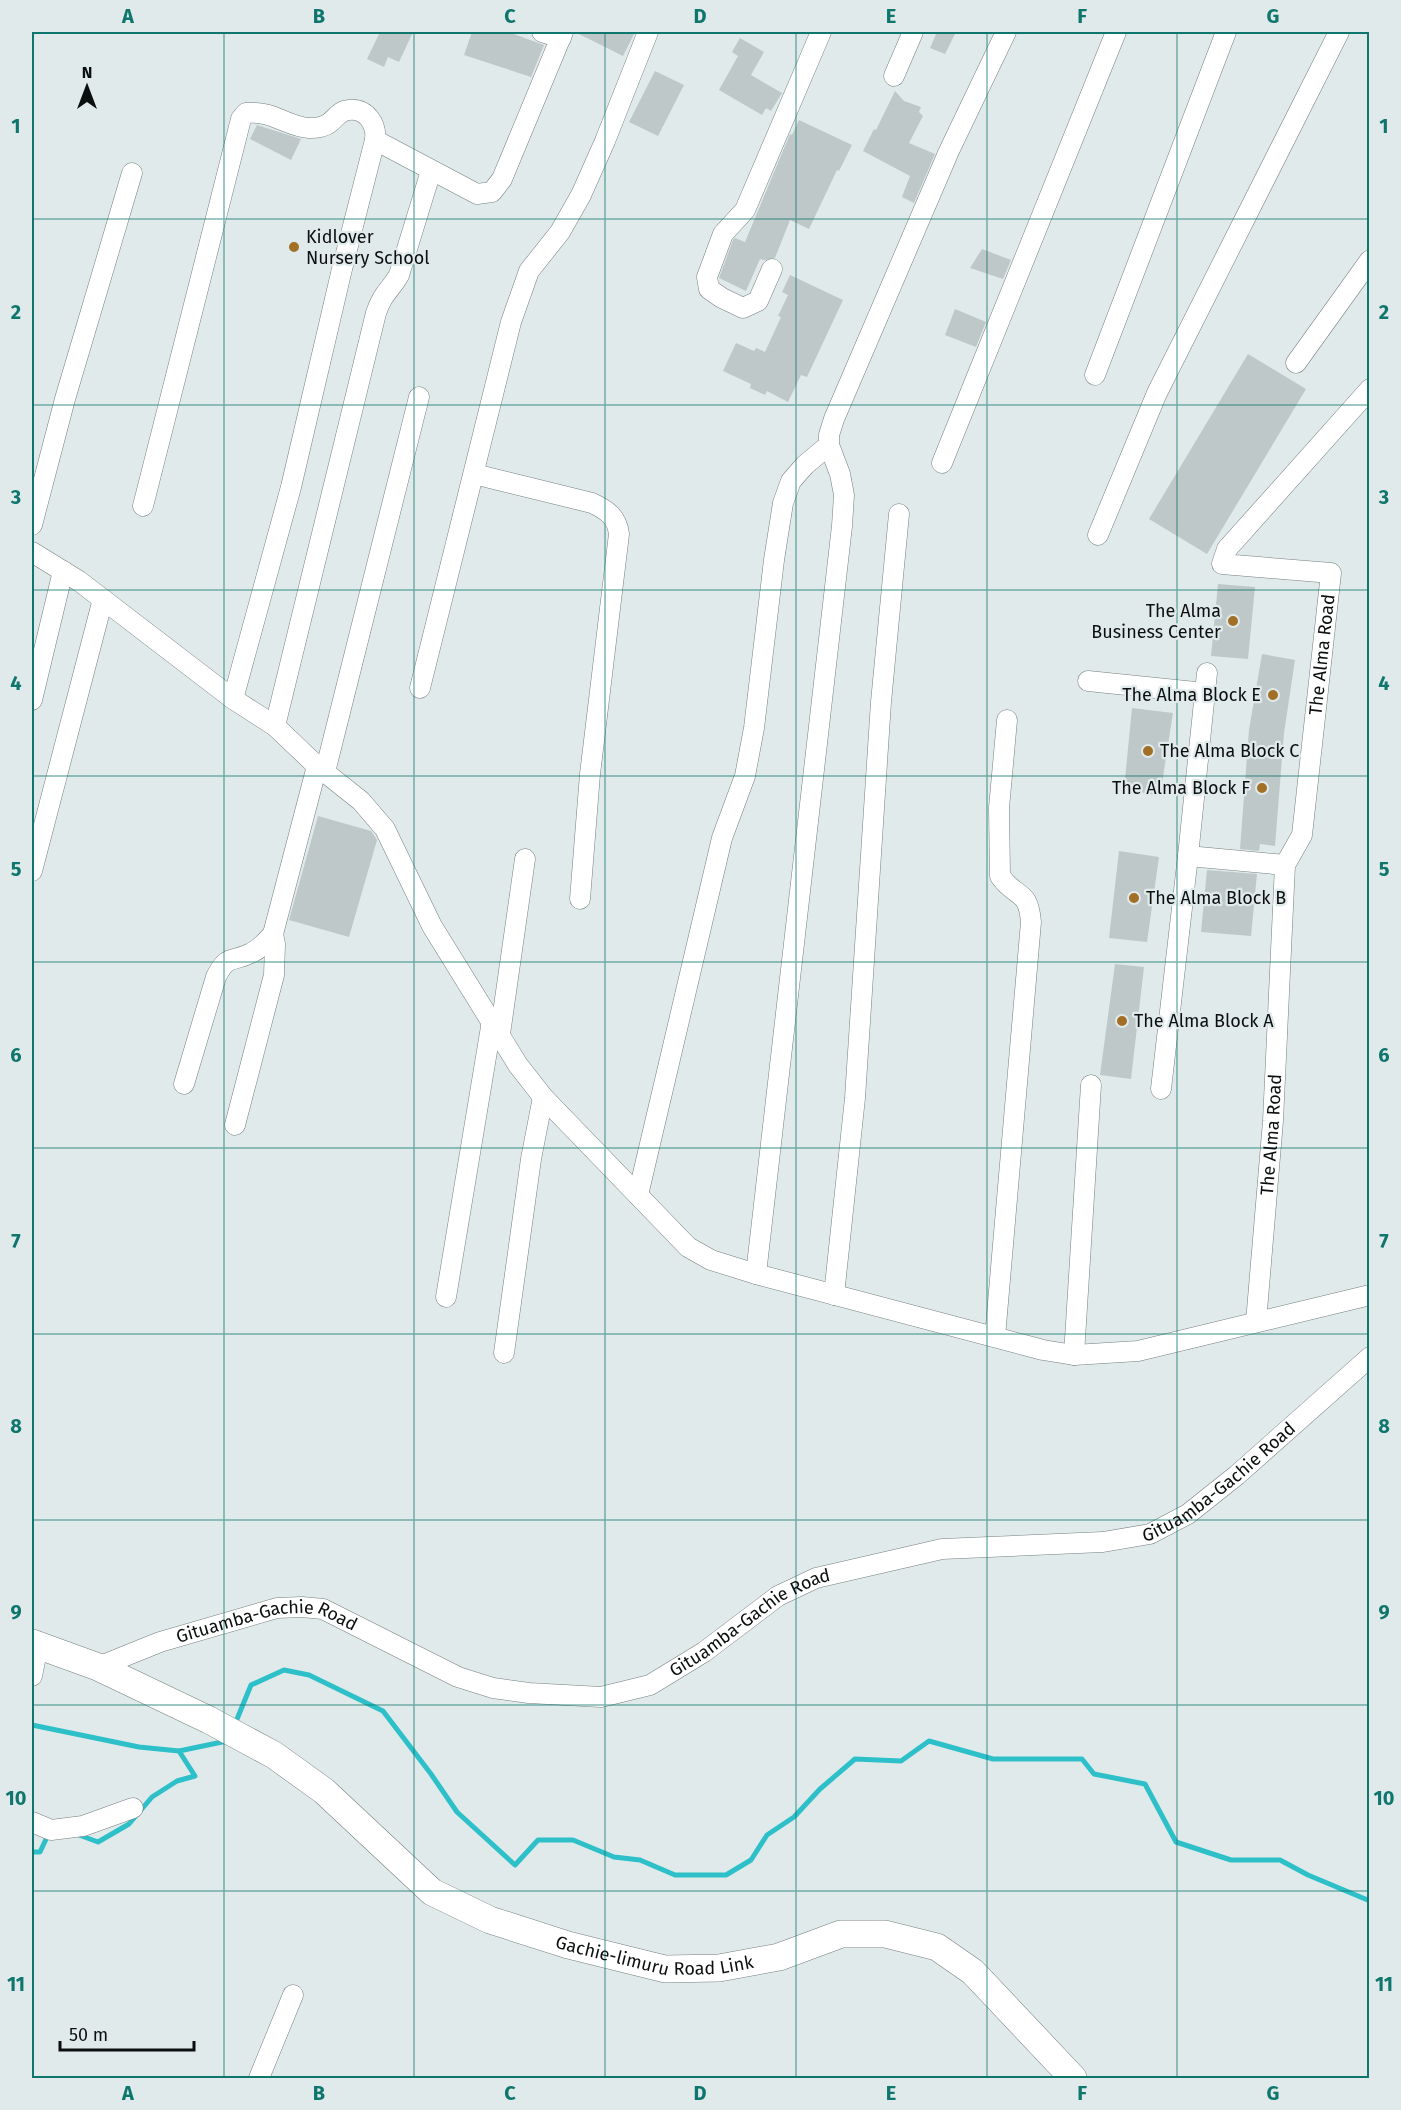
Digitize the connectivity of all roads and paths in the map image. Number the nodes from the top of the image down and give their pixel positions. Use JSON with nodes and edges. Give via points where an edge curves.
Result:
{"nodes":[{"id":1,"x":542,"y":32,"type":"edge"},
{"id":2,"x":648,"y":32,"type":"edge"},
{"id":3,"x":821,"y":32,"type":"edge"},
{"id":4,"x":913,"y":32,"type":"edge"},
{"id":5,"x":1006,"y":32,"type":"edge"},
{"id":6,"x":1116,"y":32,"type":"edge"},
{"id":7,"x":1226,"y":32,"type":"edge"},
{"id":8,"x":1339,"y":32,"type":"edge"},
{"id":9,"x":562,"y":35,"type":"edge"},
{"id":10,"x":894,"y":76,"type":"dead end"},
{"id":11,"x":375,"y":140,"type":"junction"},
{"id":12,"x":431,"y":171,"type":"junction"},
{"id":13,"x":132,"y":173,"type":"dead end"},
{"id":14,"x":1370,"y":260,"type":"edge"},
{"id":15,"x":772,"y":269,"type":"dead end"},
{"id":16,"x":1296,"y":363,"type":"dead end"},
{"id":17,"x":1095,"y":375,"type":"dead end"},
{"id":18,"x":1370,"y":389,"type":"edge"},
{"id":19,"x":419,"y":397,"type":"dead end"},
{"id":20,"x":829,"y":445,"type":"junction"},
{"id":21,"x":942,"y":463,"type":"dead end"},
{"id":22,"x":474,"y":474,"type":"junction"},
{"id":23,"x":143,"y":506,"type":"dead end"},
{"id":24,"x":899,"y":514,"type":"dead end"},
{"id":25,"x":32,"y":525,"type":"edge"},
{"id":26,"x":1098,"y":535,"type":"dead end"},
{"id":27,"x":32,"y":552,"type":"edge"},
{"id":28,"x":63,"y":572,"type":"junction"},
{"id":29,"x":103,"y":599,"type":"junction"},
{"id":30,"x":1207,"y":673,"type":"dead end"},
{"id":31,"x":1088,"y":681,"type":"dead end"},
{"id":32,"x":420,"y":688,"type":"dead end"},
{"id":33,"x":1205,"y":693,"type":"junction"},
{"id":34,"x":233,"y":699,"type":"junction"},
{"id":35,"x":32,"y":700,"type":"edge"},
{"id":36,"x":1007,"y":720,"type":"dead end"},
{"id":37,"x":275,"y":726,"type":"junction"},
{"id":38,"x":321,"y":769,"type":"junction"},
{"id":39,"x":1188,"y":856,"type":"junction"},
{"id":40,"x":525,"y":859,"type":"dead end"},
{"id":41,"x":1285,"y":865,"type":"junction"},
{"id":42,"x":32,"y":871,"type":"edge"},
{"id":43,"x":580,"y":898,"type":"dead end"},
{"id":44,"x":273,"y":934,"type":"junction"},
{"id":45,"x":496,"y":1028,"type":"junction"},
{"id":46,"x":184,"y":1084,"type":"dead end"},
{"id":47,"x":1091,"y":1085,"type":"dead end"},
{"id":48,"x":1161,"y":1089,"type":"dead end"},
{"id":49,"x":543,"y":1097,"type":"junction"},
{"id":50,"x":235,"y":1125,"type":"dead end"},
{"id":51,"x":638,"y":1195,"type":"junction"},
{"id":52,"x":756,"y":1274,"type":"junction"},
{"id":53,"x":834,"y":1295,"type":"junction"},
{"id":54,"x":1370,"y":1295,"type":"edge"},
{"id":55,"x":446,"y":1297,"type":"dead end"},
{"id":56,"x":1256,"y":1322,"type":"junction"},
{"id":57,"x":995,"y":1337,"type":"junction"},
{"id":58,"x":504,"y":1353,"type":"dead end"},
{"id":59,"x":1074,"y":1355,"type":"junction"},
{"id":60,"x":1370,"y":1357,"type":"edge"},
{"id":61,"x":35,"y":1645,"type":"edge"},
{"id":62,"x":98,"y":1667,"type":"junction"},
{"id":63,"x":32,"y":1676,"type":"edge"},
{"id":64,"x":133,"y":1808,"type":"dead end"},
{"id":65,"x":32,"y":1822,"type":"edge"},
{"id":66,"x":293,"y":1995,"type":"dead end"},
{"id":67,"x":259,"y":2079,"type":"edge"},
{"id":68,"x":1073,"y":2079,"type":"edge"}],
"edges":[{"from":1,"to":9,"type":"street"},
{"from":2,"to":22,"type":"street","via":[[581,195],[560,232],[528,271],[511,322]]},
{"from":3,"to":15,"type":"street","via":[[745,210],[723,234],[707,277],[709,289],[742,308],[758,302]]},
{"from":4,"to":10,"type":"street"},
{"from":5,"to":20,"type":"street","via":[[870,331],[834,418]]},
{"from":6,"to":21,"type":"street"},
{"from":7,"to":17,"type":"street"},
{"from":8,"to":26,"type":"street","via":[[1157,393]]},
{"from":9,"to":12,"type":"street","via":[[502,179],[492,192],[477,194]]},
{"from":11,"to":12,"type":"street"},
{"from":11,"to":23,"type":"street","via":[[372,119],[350,109],[322,128],[306,128],[267,114],[246,114],[241,119]]},
{"from":11,"to":34,"type":"street","via":[[291,487]]},
{"from":12,"to":37,"type":"street","via":[[399,275],[376,313]]},
{"from":13,"to":25,"type":"street"},
{"from":14,"to":16,"type":"street"},
{"from":18,"to":41,"type":"street","name":"The Alma Road","via":[[1227,549],[1222,564],[1331,573],[1302,835]]},
{"from":19,"to":38,"type":"street"},
{"from":20,"to":51,"type":"street","via":[[791,481],[783,503],[745,776],[722,838]]},
{"from":20,"to":52,"type":"street","via":[[840,474],[844,506]]},
{"from":22,"to":32,"type":"street"},
{"from":22,"to":43,"type":"street","via":[[592,503],[604,508],[617,524]]},
{"from":24,"to":53,"type":"street","via":[[880,714],[855,1098]]},
{"from":27,"to":28,"type":"street"},
{"from":28,"to":29,"type":"street"},
{"from":28,"to":35,"type":"street"},
{"from":29,"to":34,"type":"street"},
{"from":29,"to":42,"type":"street"},
{"from":30,"to":33,"type":"street"},
{"from":31,"to":33,"type":"street"},
{"from":33,"to":39,"type":"street"},
{"from":34,"to":37,"type":"street"},
{"from":36,"to":57,"type":"street","via":[[999,808],[1000,876],[1025,898],[1031,922]]},
{"from":37,"to":38,"type":"street"},
{"from":38,"to":44,"type":"street"},
{"from":38,"to":45,"type":"street","via":[[361,801],[385,830],[432,926]]},
{"from":39,"to":41,"type":"street"},
{"from":39,"to":48,"type":"street"},
{"from":40,"to":45,"type":"street"},
{"from":41,"to":56,"type":"street","name":"The Alma Road","via":[[1273,1121]]},
{"from":44,"to":46,"type":"street","via":[[248,955],[222,965]]},
{"from":44,"to":50,"type":"street","via":[[274,975]]},
{"from":45,"to":49,"type":"street"},
{"from":45,"to":55,"type":"street"},
{"from":47,"to":59,"type":"street"},
{"from":49,"to":51,"type":"street"},
{"from":49,"to":58,"type":"street"},
{"from":51,"to":52,"type":"street","via":[[688,1246],[711,1260]]},
{"from":52,"to":53,"type":"street"},
{"from":53,"to":57,"type":"street"},
{"from":54,"to":56,"type":"street"},
{"from":56,"to":59,"type":"street","via":[[1138,1351]]},
{"from":57,"to":59,"type":"street"},
{"from":60,"to":62,"type":"street","name":"Gituamba-Gachie Road","via":[[1237,1475],[1188,1514],[1150,1534],[1103,1542],[942,1550],[816,1578],[778,1596],[704,1652],[651,1685],[601,1696],[493,1688],[458,1677],[323,1610],[302,1607],[277,1608],[231,1621],[160,1642]]},
{"from":61,"to":62,"type":"main road","name":"Gachie-limuru Road Link"},
{"from":61,"to":63,"type":"street"},
{"from":62,"to":68,"type":"main road","name":"Gachie-limuru Road Link","via":[[274,1755],[324,1791],[432,1892],[490,1920],[568,1945],[665,1969],[719,1968],[779,1957],[841,1934],[885,1934],[937,1947],[973,1972]]},
{"from":64,"to":65,"type":"street","via":[[83,1826],[51,1830]]},
{"from":66,"to":67,"type":"street"}]}
